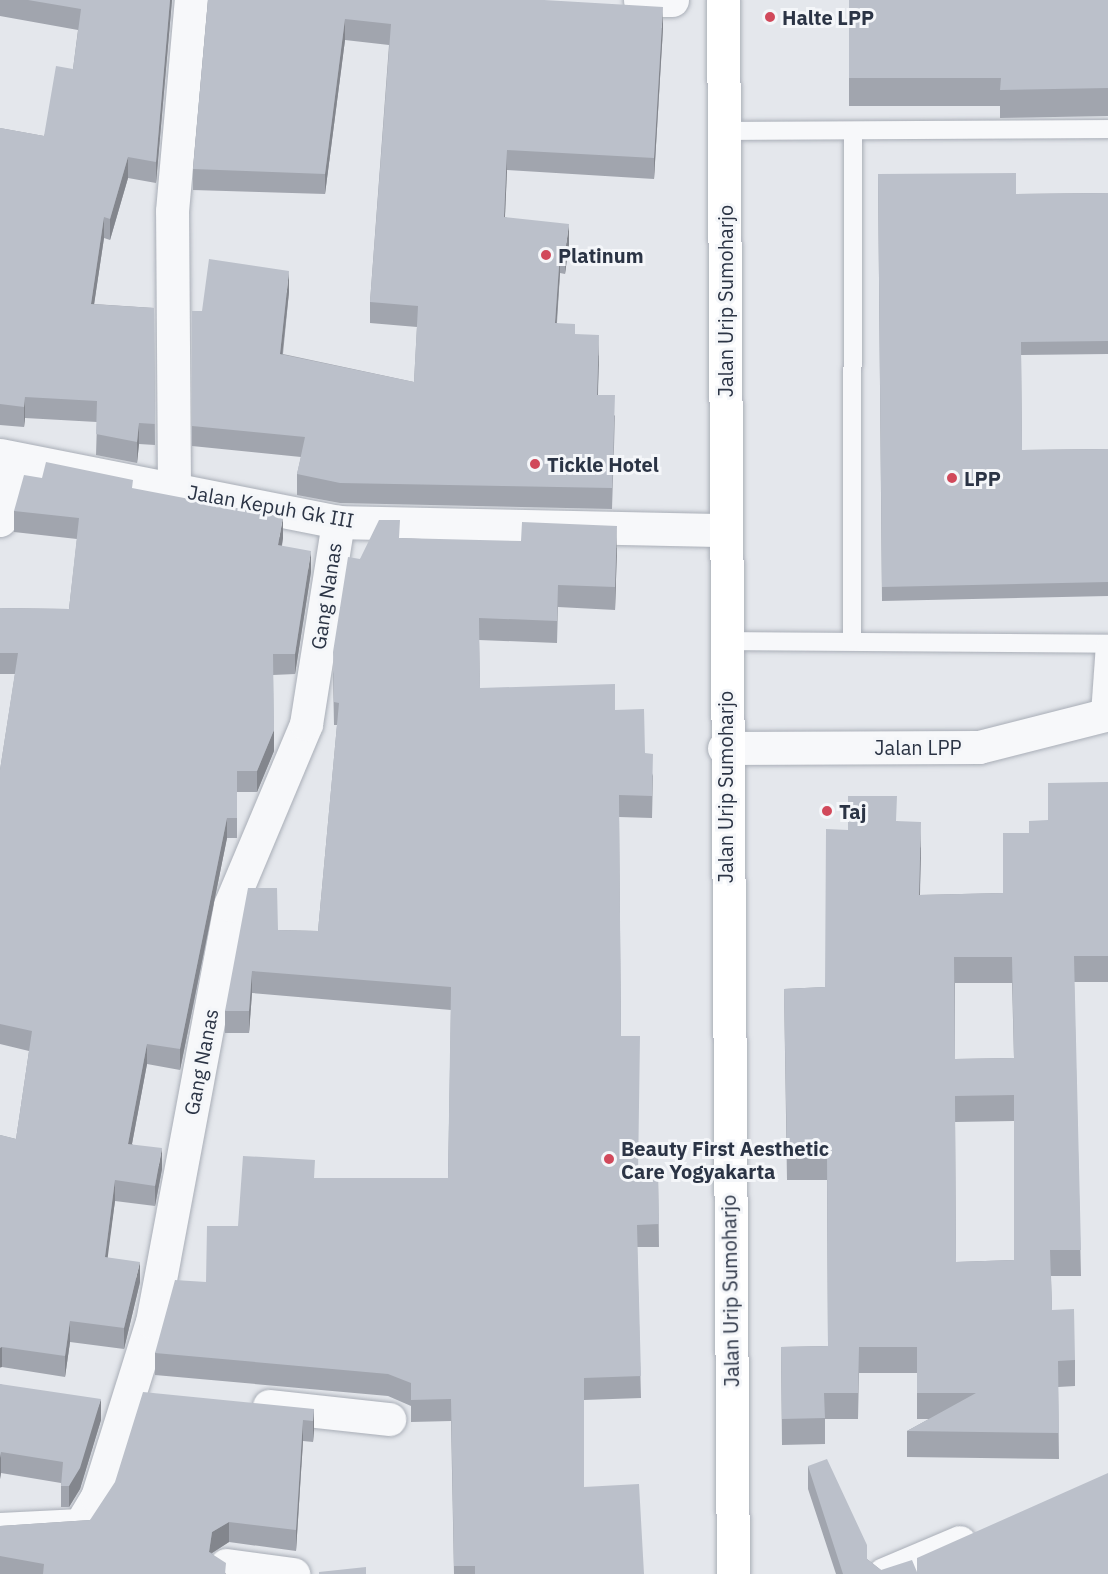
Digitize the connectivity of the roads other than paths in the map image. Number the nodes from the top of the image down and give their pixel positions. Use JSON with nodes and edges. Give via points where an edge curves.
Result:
{"nodes":[{"id":1,"x":191,"y":0,"type":"edge"},
{"id":2,"x":640,"y":0,"type":"edge"},
{"id":3,"x":672,"y":0,"type":"edge"},
{"id":4,"x":723,"y":0,"type":"edge"},
{"id":5,"x":1108,"y":129,"type":"edge"},
{"id":6,"x":724,"y":131,"type":"junction"},
{"id":7,"x":853,"y":131,"type":"junction"},
{"id":8,"x":6,"y":457,"type":"edge"},
{"id":9,"x":174,"y":489,"type":"junction"},
{"id":10,"x":0,"y":520,"type":"edge"},
{"id":11,"x":338,"y":522,"type":"junction"},
{"id":12,"x":725,"y":530,"type":"junction"},
{"id":13,"x":724,"y":641,"type":"junction"},
{"id":14,"x":852,"y":641,"type":"junction"},
{"id":15,"x":1107,"y":644,"type":"edge"},
{"id":16,"x":1104,"y":714,"type":"edge"},
{"id":17,"x":724,"y":748,"type":"junction"},
{"id":18,"x":166,"y":1395,"type":"edge"},
{"id":19,"x":128,"y":1398,"type":"junction"},
{"id":20,"x":91,"y":1400,"type":"edge"},
{"id":21,"x":236,"y":1402,"type":"edge"},
{"id":22,"x":389,"y":1419,"type":"dead end"},
{"id":23,"x":0,"y":1529,"type":"edge"},
{"id":24,"x":991,"y":1529,"type":"edge"},
{"id":25,"x":226,"y":1565,"type":"edge"},
{"id":26,"x":293,"y":1574,"type":"edge"},
{"id":27,"x":733,"y":1574,"type":"edge"},
{"id":28,"x":884,"y":1574,"type":"edge"}],
"edges":[{"from":1,"to":9,"type":"street","via":[[172,210]]},
{"from":2,"to":3,"type":"street"},
{"from":4,"to":6,"type":"main road","name":"Jalan Urip Sumoharjo"},
{"from":5,"to":7,"type":"lane"},
{"from":6,"to":7,"type":"lane"},
{"from":6,"to":12,"type":"main road","name":"Jalan Urip Sumoharjo"},
{"from":7,"to":14,"type":"lane"},
{"from":8,"to":9,"type":"street","name":"Jalan Kepuh Gk III"},
{"from":8,"to":10,"type":"street"},
{"from":9,"to":11,"type":"street","name":"Jalan Kepuh Gk III"},
{"from":11,"to":12,"type":"street","name":"Jalan Kepuh Gk III"},
{"from":11,"to":19,"type":"street","name":"Gang Nanas","via":[[306,724],[230,905],[152,1322]]},
{"from":12,"to":13,"type":"main road","name":"Jalan Urip Sumoharjo"},
{"from":13,"to":14,"type":"lane"},
{"from":13,"to":17,"type":"main road","name":"Jalan Urip Sumoharjo"},
{"from":14,"to":15,"type":"lane"},
{"from":15,"to":16,"type":"lane"},
{"from":16,"to":17,"type":"street","name":"Jalan LPP","via":[[979,747]]},
{"from":17,"to":27,"type":"main road","name":"Jalan Urip Sumoharjo"},
{"from":18,"to":19,"type":"street"},
{"from":19,"to":20,"type":"street"},
{"from":19,"to":23,"type":"street","name":"Gang Nanas","via":[[97,1497],[80,1525]]},
{"from":21,"to":22,"type":"street"},
{"from":24,"to":28,"type":"street"},
{"from":25,"to":26,"type":"street"}]}
